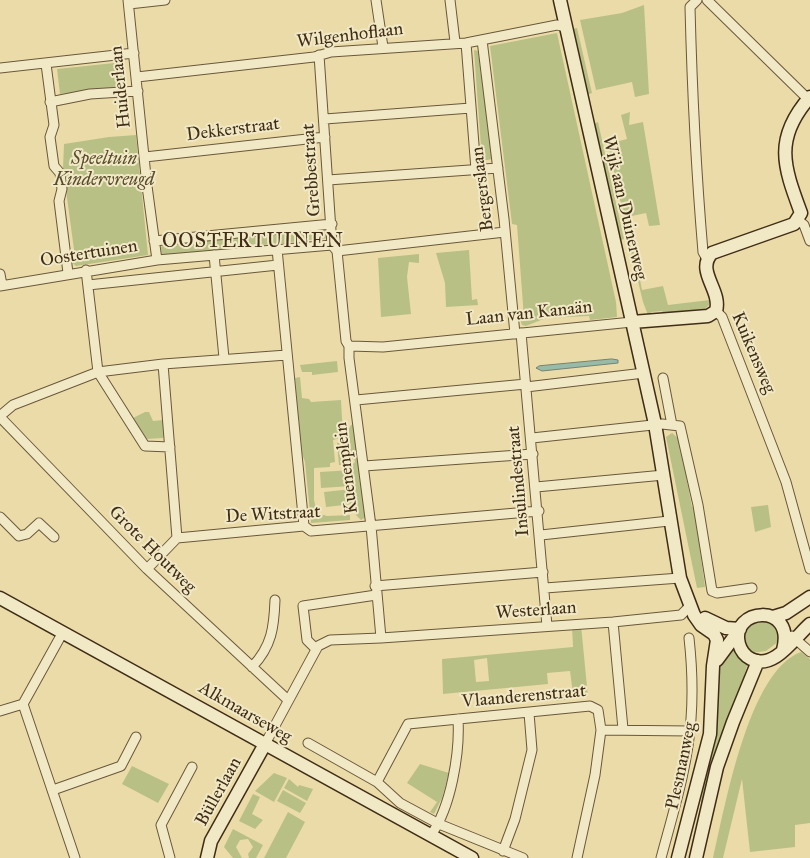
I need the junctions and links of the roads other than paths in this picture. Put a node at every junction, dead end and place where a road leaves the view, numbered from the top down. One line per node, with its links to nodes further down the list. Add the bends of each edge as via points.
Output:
1 (165, 0): 7 (street)
2 (376, 0): 12 (street)
3 (450, 0): 10 (street)
4 (560, 0): 8 (main road, Wijk aan Duinerweg)
5 (697, 0): 36 (street, Kuikensweg, via 690,6 692,101 702,233)
6 (707, 0): 19 (street)
7 (129, 2): 13 (street, Huiderlaan)
8 (566, 28): 9 (street, Wilgenhoflaan, via 557,25); 46 (main road, Wijk aan Duinerweg)
9 (482, 40): 11 (street, Wilgenhoflaan); 25 (street, Bergerslaan)
10 (455, 42): 11 (street, Wilgenhoflaan); 12 (street, Wilgenhoflaan)
11 (466, 43): 21 (street, Bergerslaan)
12 (383, 47): 14 (street, Wilgenhoflaan)
13 (134, 53): 15 (street); 17 (street, Huiderlaan)
14 (319, 55): 17 (street, Wilgenhoflaan); 22 (street, Grebbestraat)
15 (46, 64): 16 (street); 20 (street)
16 (0, 68)
17 (137, 77): 18 (street, Huiderlaan)
18 (138, 91): 20 (street, via 90,94); 24 (street, Huiderlaan)
19 (809, 99): 28 (main road, via 792,125 785,145 785,171 801,214)
20 (50, 102): 41 (street, via 54,125 50,137 54,166 60,173)
21 (471, 108): 22 (street); 26 (street, Bergerslaan)
22 (325, 119): 23 (street, Grebbestraat)
23 (325, 137): 24 (street, Dekkerstraat); 27 (street, Grebbestraat)
24 (145, 157): 31 (street, Huiderlaan)
25 (498, 168): 26 (street); 30 (street, Bergerslaan)
26 (476, 170): 27 (street)
27 (328, 180): 29 (street, Grebbestraat)
28 (798, 220): 32 (street, via 804,225); 36 (main road, via 712,253)
29 (332, 224): 31 (street, Oostertuinen); 33 (street, Grebbestraat)
30 (505, 232): 33 (street, Oostertuinen); 47 (street, Bergerslaan)
31 (154, 240): 37 (street, Huiderlaan)
32 (810, 241)
33 (335, 248): 34 (street, Oostertuinen); 48 (street, Grebbestraat)
34 (277, 249): 35 (street, Oostertuinen); 38 (street)
35 (214, 255): 37 (street, Oostertuinen); 40 (street)
36 (707, 259): 45 (main road, Kuikensweg, via 705,266 718,303)
37 (157, 260): 39 (street, Oostertuinen)
38 (278, 265): 40 (street, Oostertuinen); 49 (street)
39 (86, 270): 41 (street, Oostertuinen); 43 (street)
40 (216, 272): 43 (street, Oostertuinen); 50 (street)
41 (68, 273): 44 (street, Oostertuinen)
42 (0, 274): 44 (street)
43 (88, 285): 52 (street)
44 (1, 286)
45 (716, 311): 46 (main road, Laan van Kanaän, via 708,316); 75 (street, Kuikensweg, via 722,316 786,482)
46 (632, 322): 47 (street, Laan van Kanaän); 53 (main road, Wijk aan Duinerweg)
47 (518, 334): 48 (street, Laan van Kanaän, via 382,347); 55 (street, Insulindestraat)
48 (348, 343): 56 (street, Kuenenplein)
49 (287, 355): 50 (street); 69 (street)
50 (224, 358): 51 (street)
51 (163, 364): 52 (street); 61 (street)
52 (98, 372): 57 (street, via 13,405); 61 (street, via 144,446)
53 (644, 373): 55 (street); 58 (main road, Wijk aan Duinerweg)
54 (663, 378): 59 (street)
55 (526, 385): 56 (street); 60 (street, Insulindestraat)
56 (356, 400): 63 (street, Kuenenplein)
57 (1, 421): 74 (street, Grote Houtweg)
58 (655, 424): 59 (street); 60 (street); 64 (main road, Wijk aan Duinerweg)
59 (672, 425): 79 (street, via 680,426 698,505 712,591)
60 (532, 438): 62 (street, Insulindestraat)
61 (170, 446): 73 (street)
62 (533, 454): 63 (street); 65 (street, Insulindestraat)
63 (364, 466): 70 (street, Kuenenplein)
64 (664, 475): 65 (street); 68 (main road, Wijk aan Duinerweg)
65 (536, 487): 66 (street, Insulindestraat)
66 (539, 511): 70 (street, De Witstraat); 71 (street, Insulindestraat)
67 (0, 517): 72 (street, via 19,536 39,524)
68 (669, 521): 71 (street); 77 (main road, Wijk aan Duinerweg)
69 (304, 526): 70 (street, De Witstraat, via 311,531); 73 (street, De Witstraat)
70 (371, 526): 80 (street, Kuenenplein)
71 (541, 535): 76 (street, Insulindestraat)
72 (54, 537)
73 (177, 538): 74 (street)
74 (147, 569): 101 (street, Grote Houtweg)
75 (810, 569)
76 (543, 572): 78 (street, Insulindestraat); 80 (street)
77 (680, 578): 78 (street); 84 (main road, Wijk aan Duinerweg)
78 (544, 588): 88 (street, Insulindestraat)
79 (752, 588)
80 (376, 591): 93 (street, Kuenenplein); 97 (street, via 303,606 307,640)
81 (810, 597): 85 (main road, via 786,613)
82 (0, 598): 90 (main road, Alkmaarseweg)
83 (275, 600): 101 (street, via 274,630)
84 (691, 607): 86 (street, Westerlaan, via 681,615); 89 (main road, via 715,625); 91 (main road, Wijk aan Duinerweg, via 701,624)
85 (773, 617): 89 (main road, via 764,614 754,616); 92 (main road)
86 (614, 622): 88 (street, Westerlaan); 107 (street)
87 (810, 624): 92 (main road)
88 (547, 626): 93 (street, Westerlaan)
89 (740, 629): 95 (main road); 96 (main road)
90 (63, 632): 103 (street); 112 (main road, Alkmaarseweg)
91 (714, 634): 95 (main road, Wijk aan Duinerweg); 100 (main road, via 717,646)
92 (789, 634): 98 (street); 99 (main road, via 783,650 776,657)
93 (381, 638): 97 (street, Westerlaan, via 330,640)
94 (689, 638): 109 (street)
95 (728, 643): 96 (main road, Wijk aan Duinerweg); 100 (main road)
96 (740, 648): 99 (main road)
97 (316, 650): 102 (street)
98 (810, 652)
99 (758, 662): 127 (main road, Plesmanweg, via 717,767)
100 (713, 666): 126 (main road, Plesmanweg, via 710,734)
101 (252, 667): 102 (street, Grote Houtweg)
102 (288, 700): 112 (street)
103 (23, 704): 104 (street); 115 (street)
104 (0, 711)
105 (529, 713): 106 (street, Vlaanderenstraat); 108 (street, Vlaanderenstraat, via 590,706 598,710); 118 (street, via 532,750 515,819)
106 (458, 719): 114 (street, Vlaanderenstraat, via 408,724); 116 (street, via 459,742)
107 (623, 729): 108 (street); 109 (street)
108 (601, 730): 124 (street)
109 (690, 731): 125 (street)
110 (136, 736): 115 (street, via 121,766)
111 (308, 743): 114 (street, Alkmaarseweg)
112 (264, 744): 117 (main road, Alkmaarseweg); 119 (main road, Büllerlaan)
113 (192, 768): 121 (street, via 161,825)
114 (377, 782): 116 (street, Alkmaarseweg, via 400,803)
115 (53, 790): 120 (street)
116 (439, 824): 117 (street); 118 (street, Alkmaarseweg)
117 (431, 836): 122 (main road, Alkmaarseweg)
118 (503, 851): 123 (street, Alkmaarseweg)
119 (203, 857)
120 (75, 858)
121 (170, 858)
122 (472, 858)
123 (523, 858)
124 (577, 858)
125 (661, 858)
126 (678, 858)
127 (696, 858)

